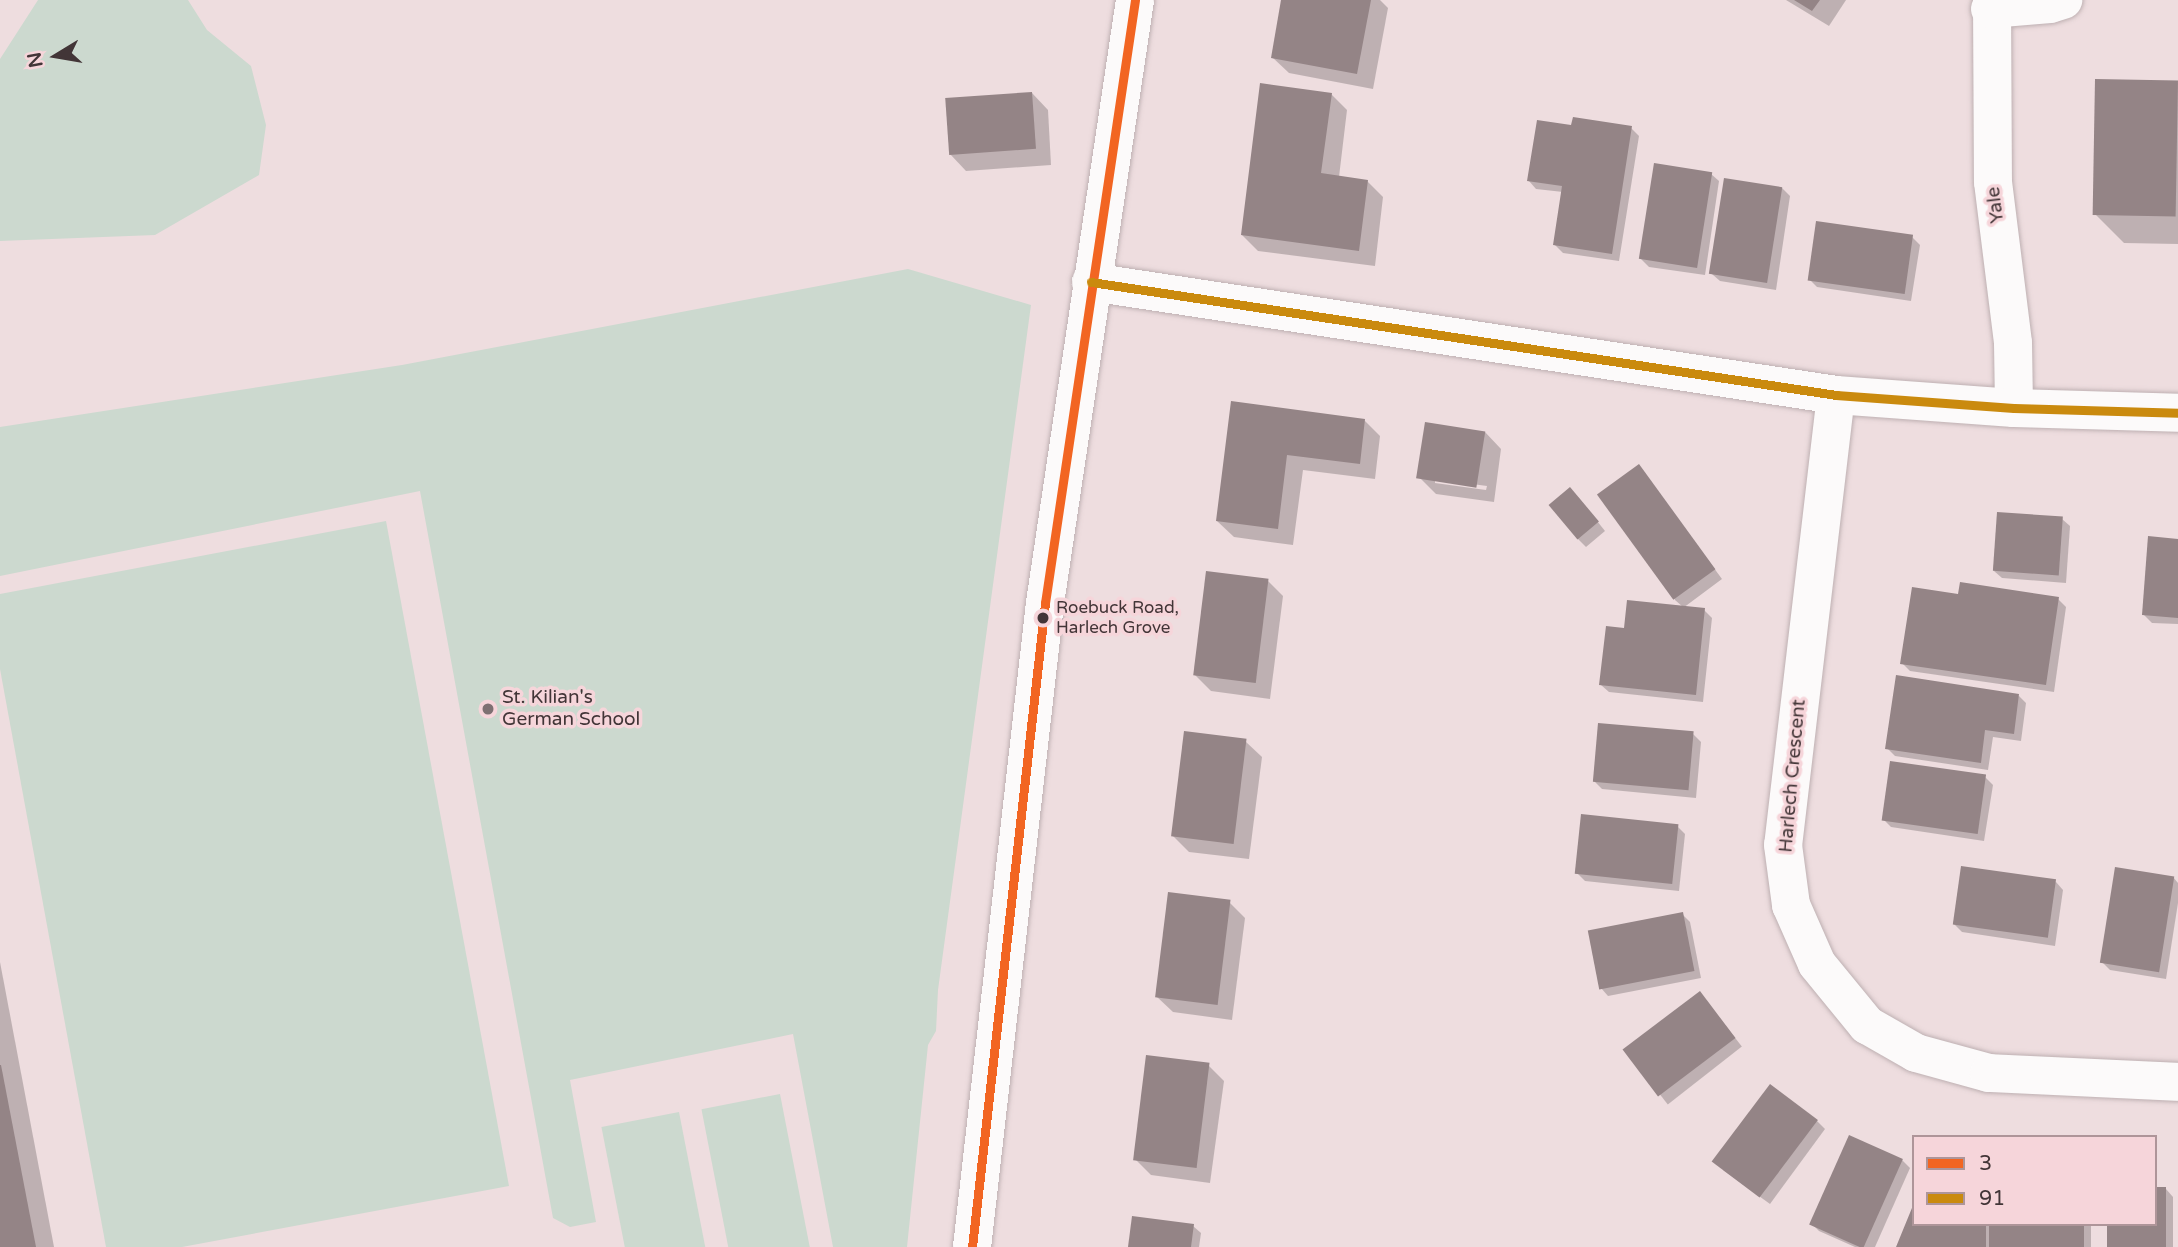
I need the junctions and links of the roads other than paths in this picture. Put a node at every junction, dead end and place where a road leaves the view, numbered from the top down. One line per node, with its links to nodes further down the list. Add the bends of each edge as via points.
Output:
1 (1135, 0): 4 (street)
2 (2063, 0): 3 (street)
3 (1991, 4): 6 (street, Yale, via 1993,182 2013,343)
4 (1091, 282): 5 (street); 9 (street, via 1045,603)
5 (1836, 395): 6 (street); 8 (street, Harlech Crescent, via 1783,845 1791,905 1817,964 1867,1025 1916,1053 1989,1073)
6 (2014, 408): 7 (street)
7 (2178, 413)
8 (2178, 1082)
9 (972, 1247)

